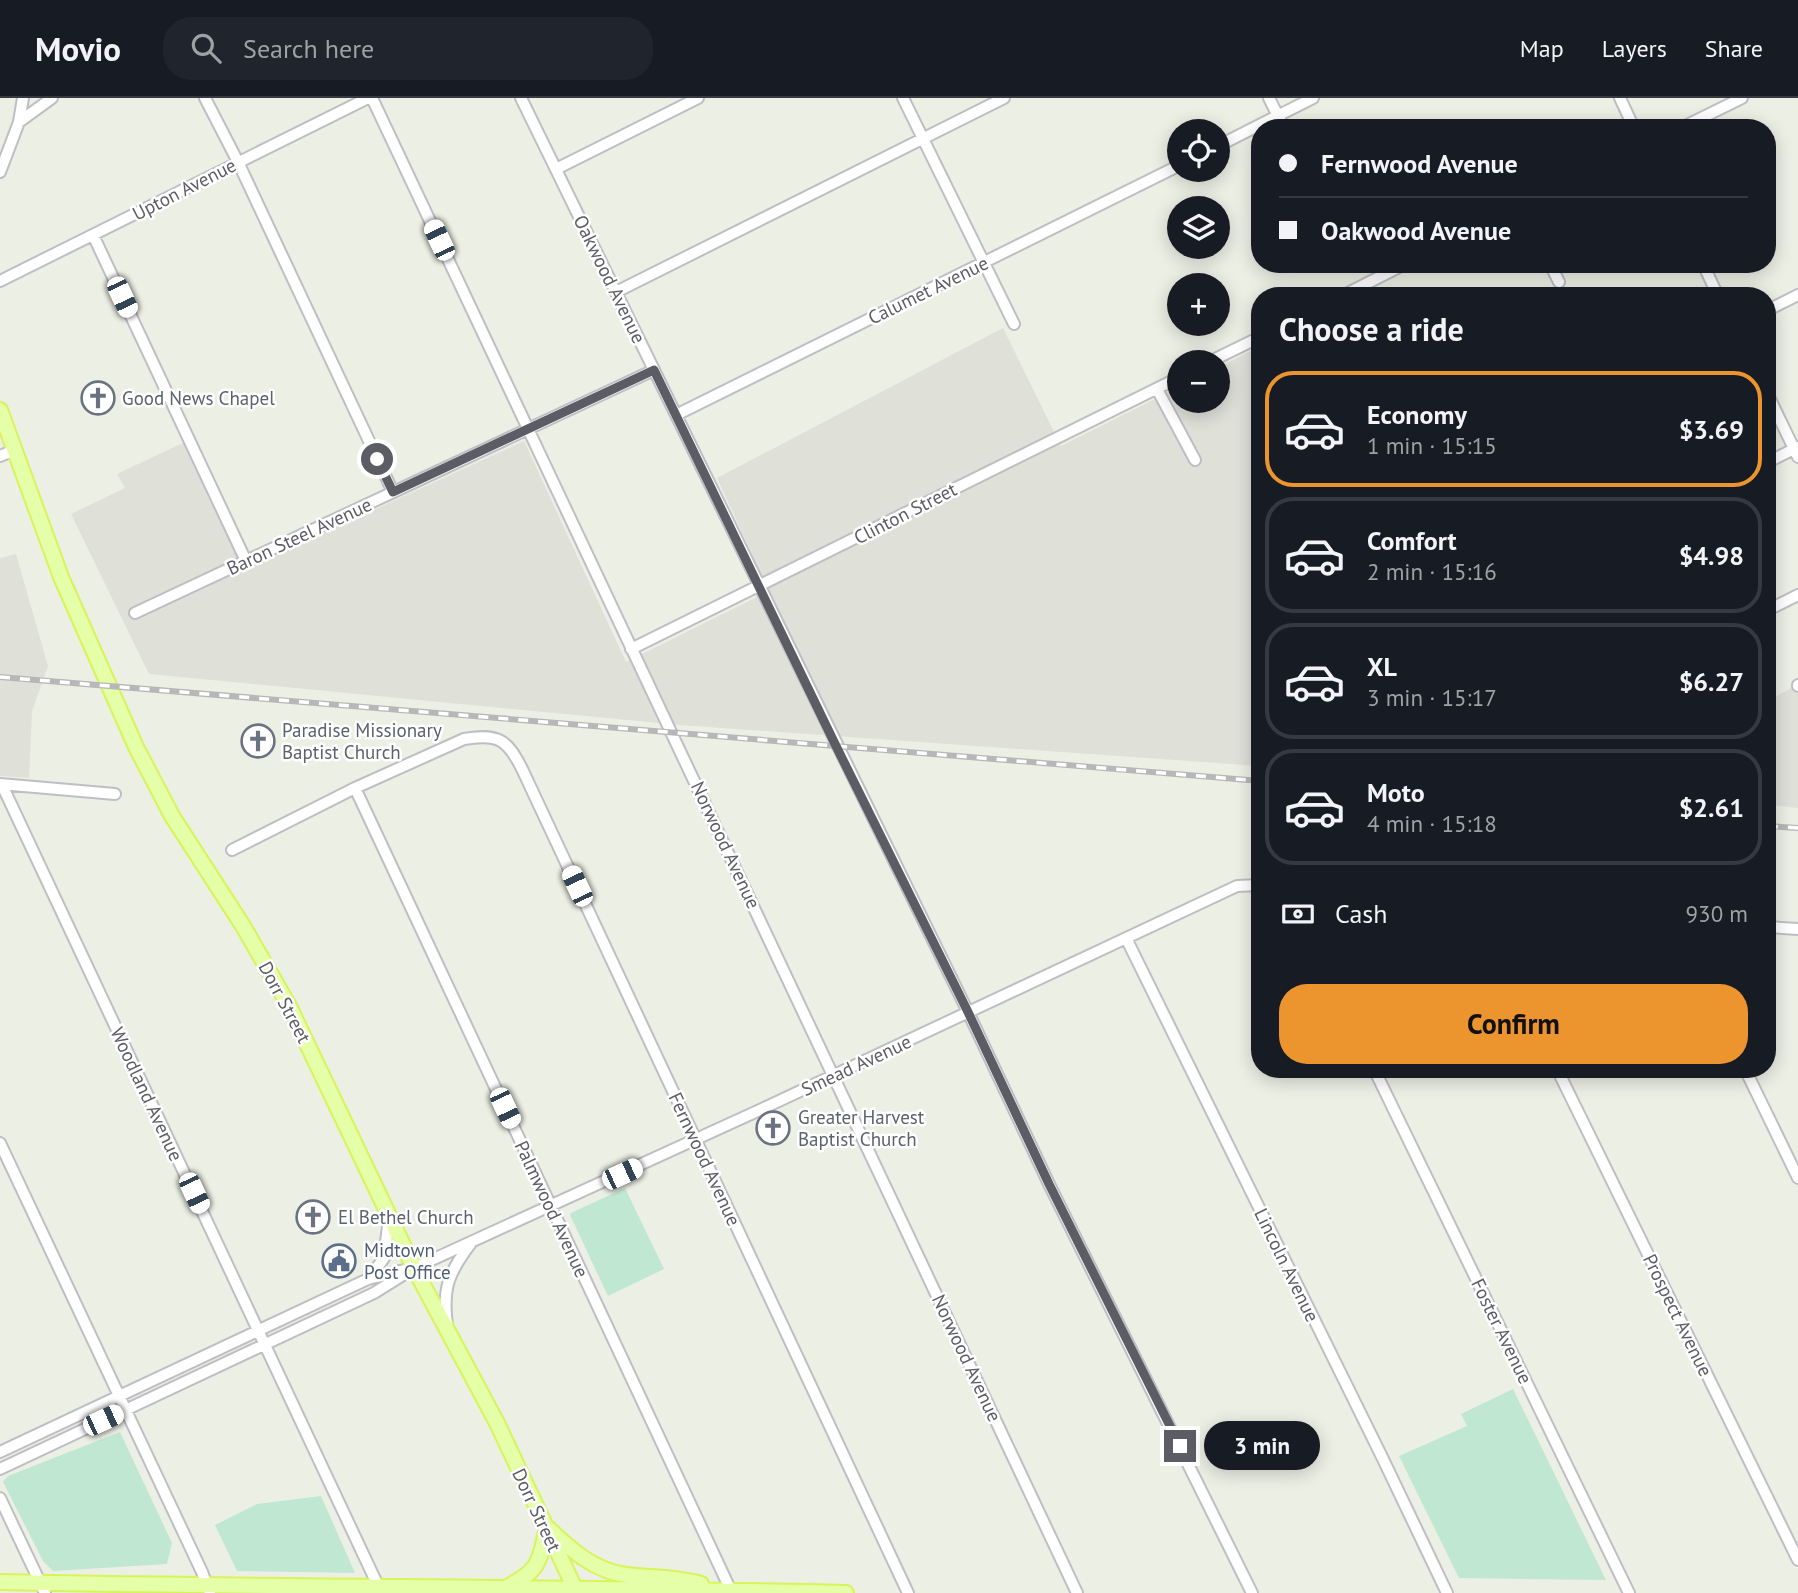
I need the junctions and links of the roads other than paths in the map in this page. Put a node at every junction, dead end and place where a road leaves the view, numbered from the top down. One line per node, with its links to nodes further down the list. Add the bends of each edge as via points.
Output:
1 (23, 98): 18 (street)
2 (52, 98): 18 (street)
3 (205, 98): 22 (street)
4 (370, 98): 22 (street, Upton Avenue); 47 (street, Norwood Avenue)
5 (521, 98): 23 (street, Oakwood Avenue)
6 (698, 98): 23 (street)
7 (903, 98): 20 (street)
8 (1004, 98): 20 (street)
9 (1269, 98): 13 (street)
10 (1314, 98): 13 (street)
11 (1620, 98): 16 (street)
12 (1739, 99): 17 (street)
13 (1278, 116): 14 (street); 15 (street)
14 (1272, 119)
15 (1280, 119)
16 (1630, 119)
17 (1699, 119)
18 (19, 122): 25 (street)
19 (1251, 130): 21 (street)
20 (923, 138): 27 (street); 35 (street)
21 (1230, 140)
22 (237, 162): 26 (street, Upton Avenue); 53 (street)
23 (556, 169): 35 (street, Oakwood Avenue)
24 (1167, 171): 27 (street, Calumet Avenue)
25 (0, 172)
26 (93, 235): 30 (street, Upton Avenue); 54 (street)
27 (984, 262): 38 (street); 46 (street, Calumet Avenue)
28 (1387, 273): 32 (street)
29 (1554, 273): 31 (street)
30 (0, 281)
31 (1559, 282)
32 (1367, 283): 33 (street); 34 (street)
33 (1359, 287)
34 (1369, 287)
35 (616, 292): 41 (street, Oakwood Avenue)
36 (1798, 295): 37 (street)
37 (1776, 306)
38 (1014, 324)
39 (1251, 341): 40 (street)
40 (1230, 352)
41 (654, 370): 46 (street, Oakwood Avenue); 47 (street, Baron Steel Avenue)
42 (1167, 384): 43 (street, Clinton Street)
43 (1157, 389): 52 (street); 55 (street, Clinton Street)
44 (0, 410): 48 (main road, Dorr Street)
45 (1776, 410): 49 (street)
46 (676, 415): 55 (street, Oakwood Avenue)
47 (528, 429): 53 (street, Baron Steel Avenue); 59 (street, Norwood Avenue)
48 (15, 450): 50 (street); 77 (main road, Dorr Street, via 61,577 136,747 172,816 289,1006)
49 (1797, 451): 51 (street)
50 (0, 456)
51 (1776, 459)
52 (1195, 460)
53 (393, 492): 54 (street, Baron Steel Avenue)
54 (246, 561): 58 (street, Baron Steel Avenue)
55 (759, 587): 59 (street, Clinton Street); 68 (street, Oakwood Avenue)
56 (1798, 595): 57 (street)
57 (1776, 606)
58 (135, 613)
59 (631, 649): 69 (street, Norwood Avenue)
60 (1, 784): 62 (street); 81 (street, Woodland Avenue)
61 (355, 788): 63 (street); 73 (street, Fernwood Avenue, via 464,738 504,742 514,752); 76 (street, Palmwood Avenue)
62 (115, 794)
63 (232, 850)
64 (1251, 885): 67 (street, Smead Avenue, via 1237,886)
65 (1776, 928): 66 (street)
66 (1798, 929)
67 (1126, 938): 68 (street, Smead Avenue); 103 (street, Lincoln Avenue)
68 (968, 1012): 69 (street, Smead Avenue); 102 (street, Oakwood Avenue)
69 (835, 1075): 73 (street, Smead Avenue); 101 (street, Norwood Avenue)
70 (1378, 1078): 104 (street, Foster Avenue)
71 (1561, 1078): 90 (street, Prospect Avenue)
72 (1749, 1078): 75 (street)
73 (696, 1140): 76 (street, Smead Avenue); 100 (street, Fernwood Avenue)
74 (0, 1143): 84 (street)
75 (1798, 1178)
76 (551, 1206): 78 (street, Smead Avenue); 98 (street, Palmwood Avenue)
77 (389, 1217): 79 (main road, Dorr Street); 80 (street, via 384,1258)
78 (471, 1242): 79 (street, Smead Avenue); 82 (street, via 447,1284)
79 (414, 1268): 80 (street, Smead Avenue); 82 (main road, Dorr Street); 83 (street, Smead Avenue, via 374,1293)
80 (368, 1279): 81 (street, Smead Avenue)
81 (258, 1331): 83 (street, Woodland Avenue); 84 (street, Smead Avenue)
82 (449, 1335): 89 (main road, Dorr Street, via 497,1423)
83 (265, 1345): 85 (street, Smead Avenue); 95 (street, Woodland Avenue)
84 (118, 1396): 85 (street); 86 (street, Smead Avenue)
85 (125, 1410): 87 (street, Smead Avenue); 93 (street)
86 (0, 1452)
87 (0, 1469)
88 (0, 1498): 92 (street)
89 (544, 1526): 94 (main road, via 536,1566); 96 (main road, Dorr Street); 98 (main road, via 576,1553 607,1570 678,1578)
90 (1798, 1560)
91 (0, 1582): 92 (main road)
92 (42, 1588): 93 (main road)
93 (208, 1589): 95 (main road)
94 (501, 1589): 95 (main road); 96 (main road)
95 (379, 1590)
96 (576, 1591): 97 (main road)
97 (643, 1591): 98 (main road)
98 (728, 1591): 99 (main road)
99 (846, 1593)
100 (908, 1593)
101 (1077, 1593)
102 (1252, 1593)
103 (1447, 1593)
104 (1629, 1593)

